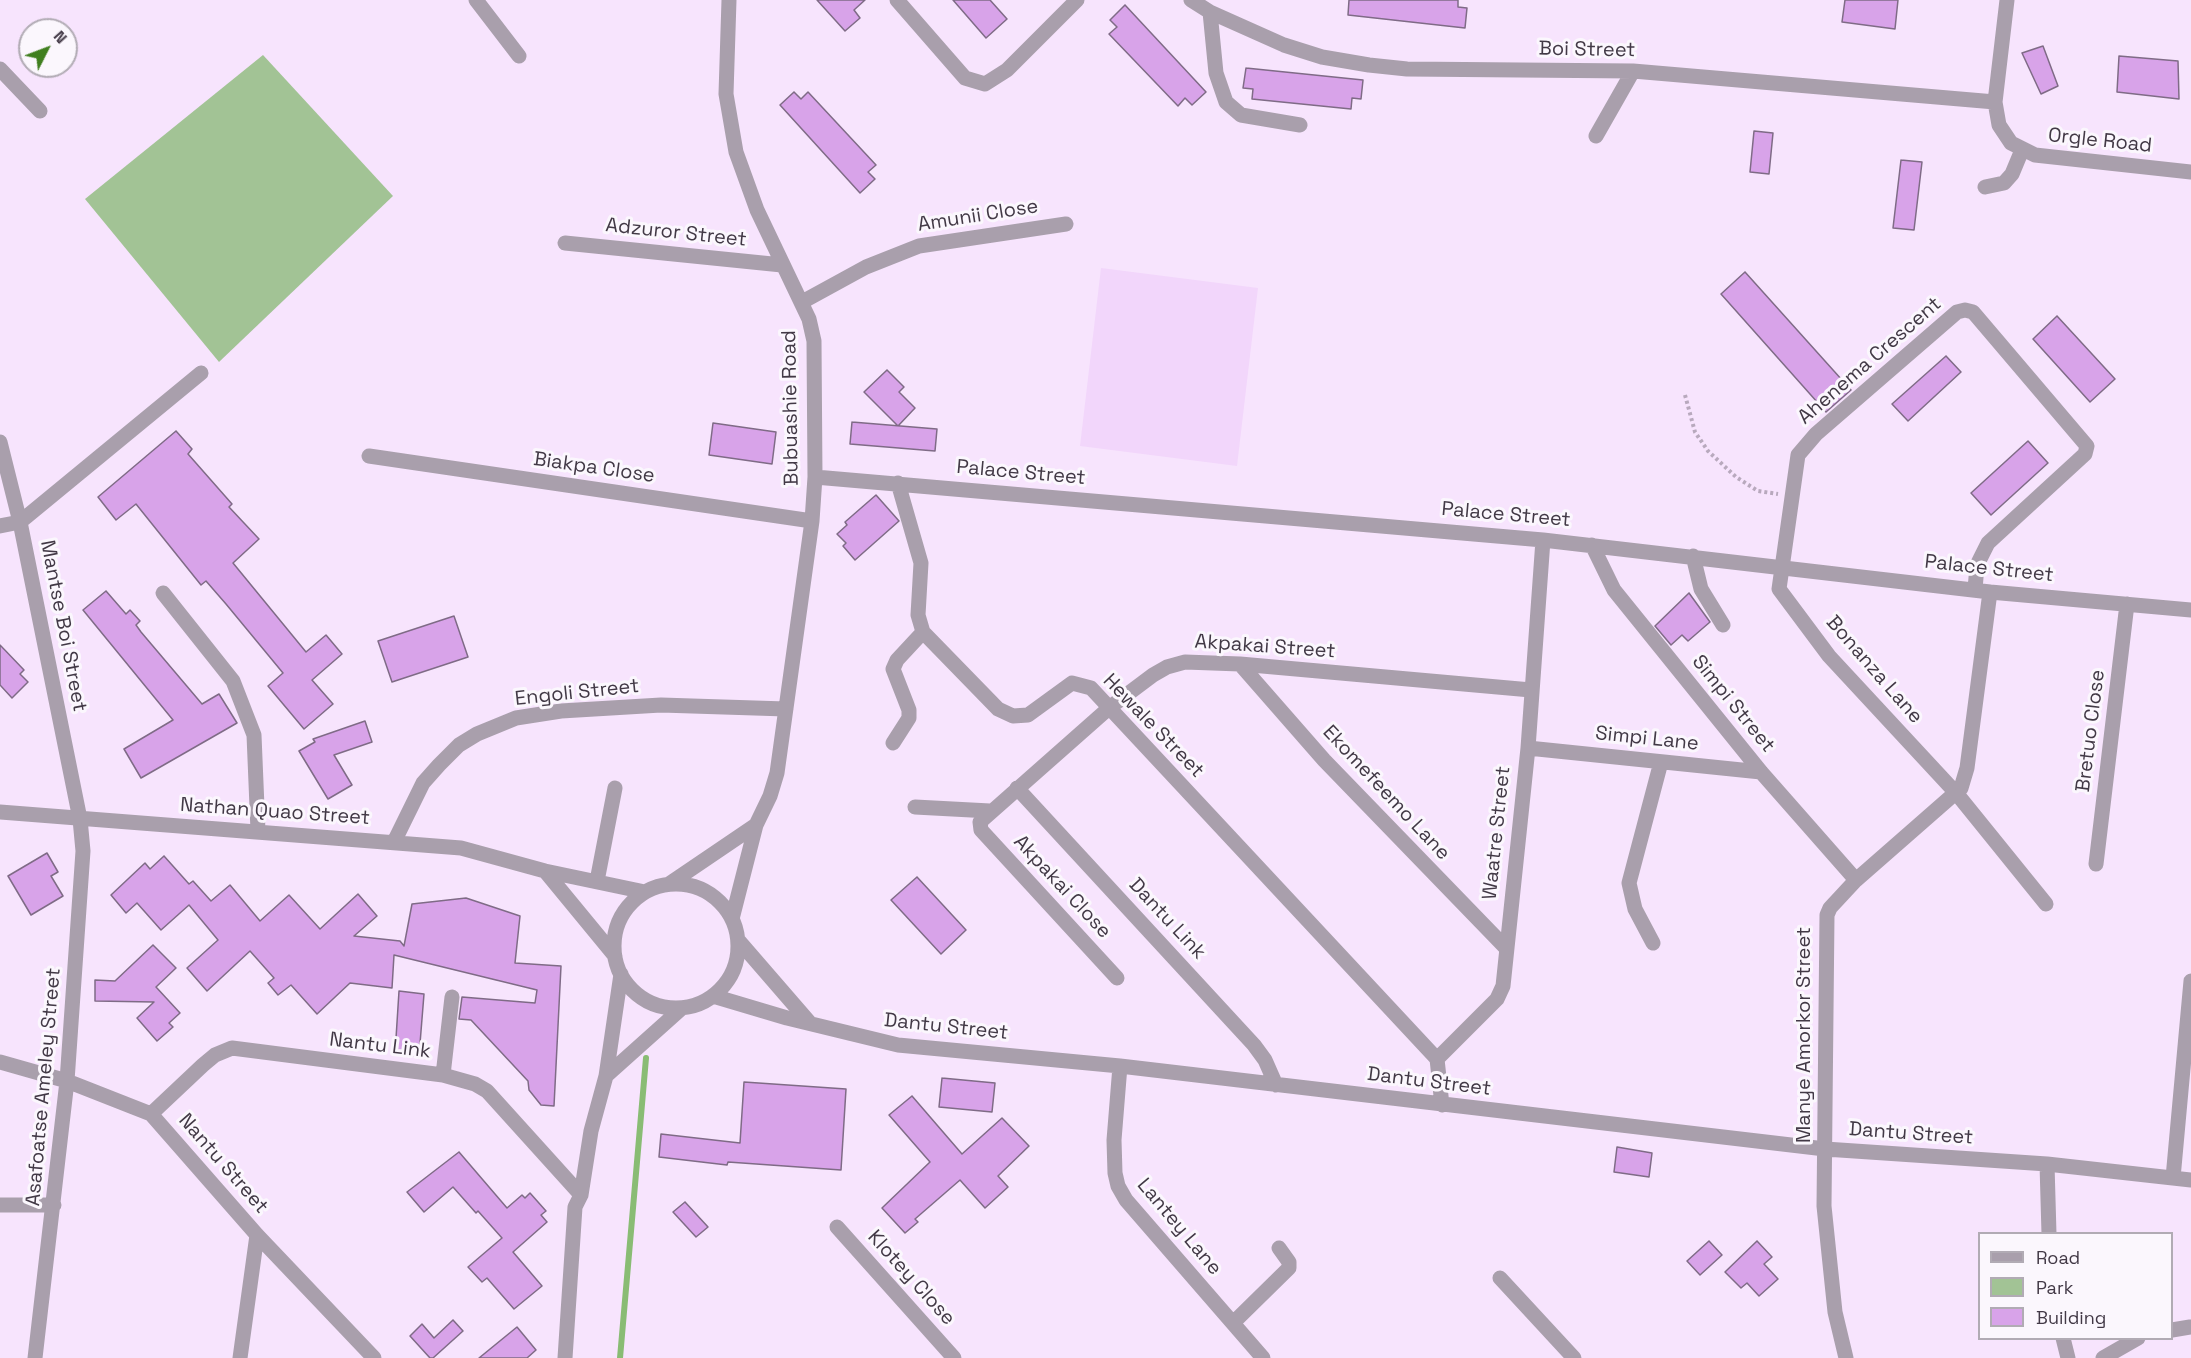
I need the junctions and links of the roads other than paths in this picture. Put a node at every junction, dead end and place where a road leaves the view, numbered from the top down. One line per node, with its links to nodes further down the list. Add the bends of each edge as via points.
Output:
1 (476, 0): 8 (street)
2 (729, 0): 20 (street, Bubuashie Road, via 726,94 736,152)
3 (897, 0): 4 (street, via 965,78 985,84 1007,70)
4 (1077, 0)
5 (1191, 0): 7 (street, Boi Street)
6 (2007, 0): 11 (street, Orgle Road)
7 (1210, 12): 10 (street, Boi Street, via 1284,45 1369,65 1407,69); 13 (street, via 1216,74 1226,102 1241,115)
8 (519, 56)
9 (0, 69): 12 (street)
10 (1633, 71): 11 (street, Boi Street); 14 (street)
11 (1995, 102): 15 (street, Orgle Road, via 2003,134)
12 (40, 111)
13 (1300, 125)
14 (1596, 136)
15 (2022, 150): 16 (street, Orgle Road, via 2036,155); 17 (street, via 2004,183)
16 (2191, 172)
17 (1985, 187)
18 (1066, 224): 21 (street, Amunii Close, via 919,246 866,267)
19 (565, 243): 20 (street, Adzuror Street)
20 (782, 265): 21 (street, Bubuashie Road)
21 (802, 302): 25 (street, Bubuashie Road, via 814,341)
22 (201, 373): 28 (street)
23 (0, 442): 28 (street, Mantse Boi Street)
24 (369, 456): 27 (street, Biakpa Close)
25 (815, 477): 26 (street, Palace Street); 27 (street, Bubuashie Road)
26 (898, 483): 30 (street, Palace Street); 40 (street, via 921,563 918,615)
27 (812, 521): 44 (street, Bubuashie Road)
28 (20, 522): 29 (street); 55 (street, Mantse Boi Street)
29 (0, 526)
30 (1543, 540): 31 (street, Palace Street); 42 (street, Waatre Street)
31 (1592, 545): 32 (street, Palace Street); 48 (street, Simpi Street, via 1614,590)
32 (1693, 556): 33 (street, Palace Street); 39 (street, via 1701,589)
33 (1783, 566): 34 (street, Palace Street); 34 (street, Ahenema Crescent, via 1798,455 1958,312 1969,310 2087,446 2085,453 1988,543 1977,566); 51 (street, Bonanza Lane, via 1779,589 1823,648)
34 (1975, 590): 35 (street, Palace Street)
35 (1990, 592): 37 (street, Palace Street); 51 (street, Manye Amorkor Street, via 1967,768)
36 (163, 593): 57 (street, via 233,681 254,735)
37 (2127, 604): 38 (street, Palace Street); 59 (street, Bretuo Close)
38 (2191, 610)
39 (1724, 626)
40 (923, 632): 43 (street, Hewale Street, via 998,709 1013,716 1028,715 1072,683 1091,688); 45 (street, via 892,669 909,710 909,718)
41 (1240, 664): 42 (street, Akpakai Street); 43 (street, Akpakai Street, via 1174,664); 69 (street, Ekomefeemo Lane, via 1324,760)
42 (1531, 690): 46 (street, Waatre Street)
43 (1109, 708): 50 (street, Akpakai Street); 78 (street, Hewale Street)
44 (786, 709): 56 (street, Bubuashie Road, via 777,772); 58 (street, Engoli Street, via 661,705 516,718 477,734 439,765 423,783)
45 (893, 743)
46 (1528, 748): 47 (street, Simpi Lane); 69 (street, Waatre Street)
47 (1661, 762): 48 (street, Simpi Lane); 68 (street, via 1629,883 1635,909)
48 (1761, 772): 61 (street, Simpi Street)
49 (615, 788): 62 (street)
50 (1017, 788): 54 (street, Akpakai Street); 84 (street, Dantu Link, via 1254,1045)
51 (1957, 794): 61 (street, Manye Amorkor Street); 65 (street, Bonanza Lane)
52 (915, 807): 54 (street)
53 (0, 812): 55 (street, Nathan Quao Street)
54 (985, 816): 72 (street, Akpakai Close, via 981,830)
55 (80, 819): 57 (street, Nathan Quao Street); 83 (street, Asafoatse Ameley Street, via 82,888)
56 (756, 825): 63 (street); 66 (street, Bubuashie Road)
57 (258, 831): 58 (street, Nathan Quao Street)
58 (394, 842): 60 (street, Nathan Quao Street, via 461,848)
59 (2096, 864)
60 (545, 870): 62 (street, Nathan Quao Street); 70 (street)
61 (1856, 880): 88 (street, Manye Amorkor Street, via 1830,908 1826,925)
62 (597, 881): 64 (street, Nathan Quao Street)
63 (669, 884): 64 (street); 66 (street, via 706,891)
64 (645, 892): 70 (street, via 630,903 620,919)
65 (2046, 904)
66 (732, 919): 67 (street)
67 (738, 940): 74 (street, via 736,961 728,980); 77 (street)
68 (1653, 943)
69 (1506, 948): 78 (street, Waatre Street, via 1503,986 1497,999)
70 (615, 956): 71 (street)
71 (621, 974): 76 (street, via 647,1000 664,1007); 82 (street)
72 (1117, 978)
73 (2191, 981): 87 (street)
74 (713, 996): 76 (street); 77 (street, Dantu Street)
75 (452, 998): 81 (street)
76 (682, 1008): 82 (street)
77 (809, 1022): 80 (street, Dantu Street, via 898,1045)
78 (1437, 1059): 85 (street)
79 (0, 1062): 83 (street, Nantu Street)
80 (1120, 1066): 84 (street, Dantu Street); 100 (street, Lantey Lane, via 1114,1140 1118,1186)
81 (443, 1075): 86 (street, Nantu Link, via 232,1048 209,1060); 92 (street, Nantu Link, via 487,1091)
82 (606, 1076): 92 (street, via 591,1131)
83 (67, 1080): 86 (street, Nantu Street); 94 (street, Asafoatse Ameley Street)
84 (1276, 1085): 85 (street, Dantu Street)
85 (1442, 1105): 88 (street, Dantu Street)
86 (151, 1114): 97 (street, Nantu Street)
87 (2185, 1130): 90 (street)
88 (1825, 1149): 89 (street, Dantu Street); 112 (street, Manye Amorkor Street, via 1827,1258)
89 (2047, 1164): 90 (street, Dantu Street); 96 (street)
90 (2174, 1179): 91 (street, Dantu Street)
91 (2191, 1180)
92 (581, 1195): 108 (street, via 574,1207)
93 (0, 1205): 94 (street)
94 (54, 1206): 105 (street, Asafoatse Ameley Street)
95 (837, 1227): 109 (street, Klotey Close)
96 (2049, 1232)
97 (257, 1235): 106 (street); 107 (street, Nantu Street)
98 (1279, 1248): 100 (street, via 1289,1268)
99 (1500, 1278): 111 (street)
100 (1233, 1323): 110 (street, Lantey Lane)
101 (2190, 1327): 102 (street)
102 (2173, 1330)
103 (2064, 1340): 113 (street)
104 (2134, 1340): 114 (street)
105 (35, 1358)
106 (240, 1358)
107 (374, 1358)
108 (565, 1358)
109 (954, 1358)
110 (1263, 1358)
111 (1574, 1358)
112 (1846, 1358)
113 (2068, 1358)
114 (2103, 1358)

